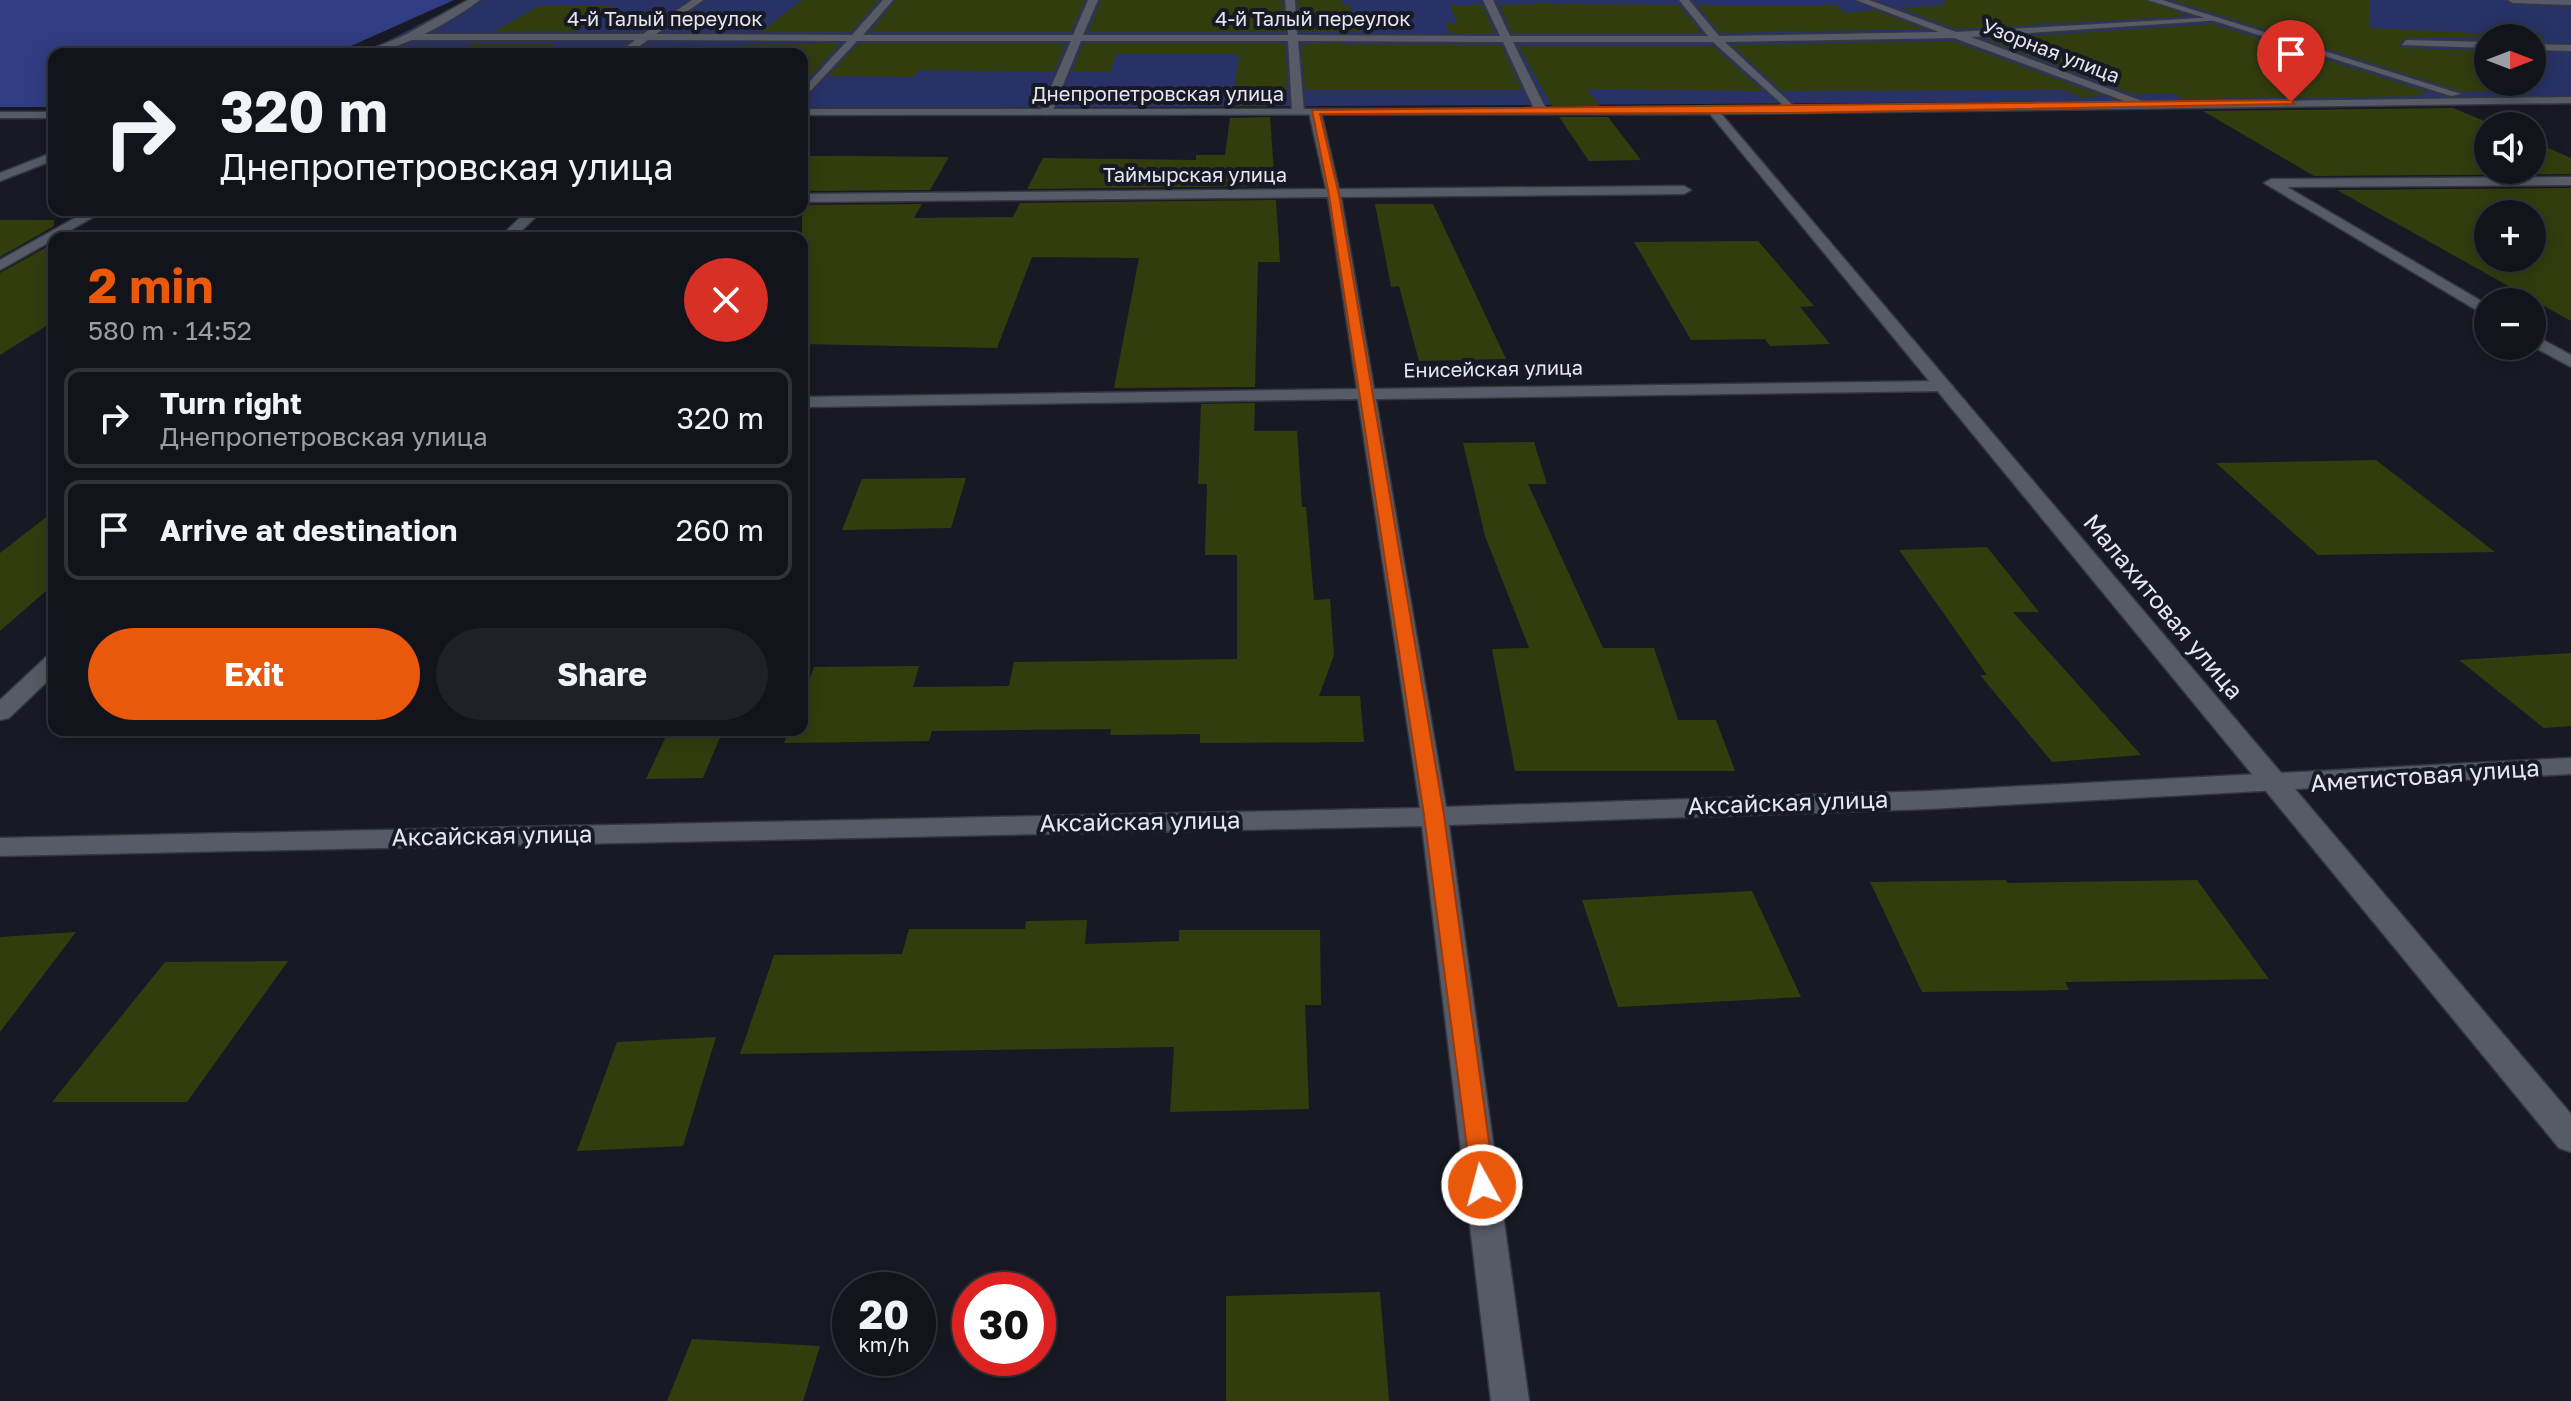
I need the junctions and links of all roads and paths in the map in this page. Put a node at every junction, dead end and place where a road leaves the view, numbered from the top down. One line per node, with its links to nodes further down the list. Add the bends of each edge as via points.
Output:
1 (475, 0): 14 (street)
2 (698, 0): 15 (street)
3 (888, 0): 19 (street)
4 (1093, 0): 16 (street)
5 (1290, 0): 17 (street)
6 (1488, 0): 18 (street)
7 (1684, 0): 20 (street)
8 (1861, 0): 13 (street, Узорная улица)
9 (2153, 0): 12 (street)
10 (2513, 0): 11 (street)
11 (2571, 2)
12 (2217, 20): 13 (street, 4-й Талый переулок); 29 (street)
13 (1960, 35): 20 (street, 4-й Талый переулок); 30 (street, Узорная улица)
14 (409, 37): 15 (street, 4-й Талый переулок); 24 (street)
15 (647, 37): 19 (street, 4-й Талый переулок); 25 (street)
16 (1078, 37): 17 (street, 4-й Талый переулок); 19 (street, 4-й Талый переулок); 36 (street)
17 (1293, 37): 18 (street, 4-й Талый переулок); 32 (street)
18 (1506, 37): 20 (street, 4-й Талый переулок); 33 (street)
19 (855, 38): 27 (street)
20 (1716, 39): 31 (street)
21 (2406, 43): 22 (street)
22 (2474, 45)
23 (2546, 47): 26 (street)
24 (381, 48)
25 (631, 48)
26 (2571, 48)
27 (808, 90)
28 (2571, 100): 29 (street, Днепропетровская улица)
29 (2476, 101): 30 (street, Днепропетровская улица)
30 (2138, 103): 31 (street, Днепропетровская улица)
31 (1792, 110): 34 (street, Днепропетровская улица)
32 (1307, 111): 33 (street, Днепропетровская улица); 36 (street, Днепропетровская улица); 43 (street)
33 (1541, 111): 34 (street, Днепропетровская улица)
34 (1713, 111): 54 (street, Малахитовая улица)
35 (808, 112): 36 (street, Днепропетровская улица)
36 (1046, 112)
37 (0, 115): 38 (street)
38 (48, 115)
39 (48, 158): 40 (street)
40 (0, 177)
41 (2571, 181): 51 (street, via 2271,183)
42 (1684, 190): 43 (street, Таймырская улица)
43 (1334, 195): 44 (street, Таймырская улица); 55 (street)
44 (808, 198)
45 (88, 216): 47 (street)
46 (530, 216): 48 (street)
47 (60, 232)
48 (512, 232)
49 (48, 239): 50 (street)
50 (0, 266)
51 (2474, 304)
52 (2546, 347): 53 (street)
53 (2571, 362)
54 (1944, 386): 55 (street, Енисейская улица); 60 (street, Малахитовая улица)
55 (1365, 392): 56 (street, Енисейская улица); 61 (street)
56 (808, 402)
57 (48, 668): 58 (street)
58 (0, 713)
59 (2571, 766): 60 (street, Аметистовая улица)
60 (2280, 786): 61 (street, Аксайская улица); 63 (street, Малахитовая улица)
61 (1434, 815): 62 (street, Аксайская улица); 64 (street)
62 (0, 847)
63 (2571, 1138)
64 (1510, 1401)

